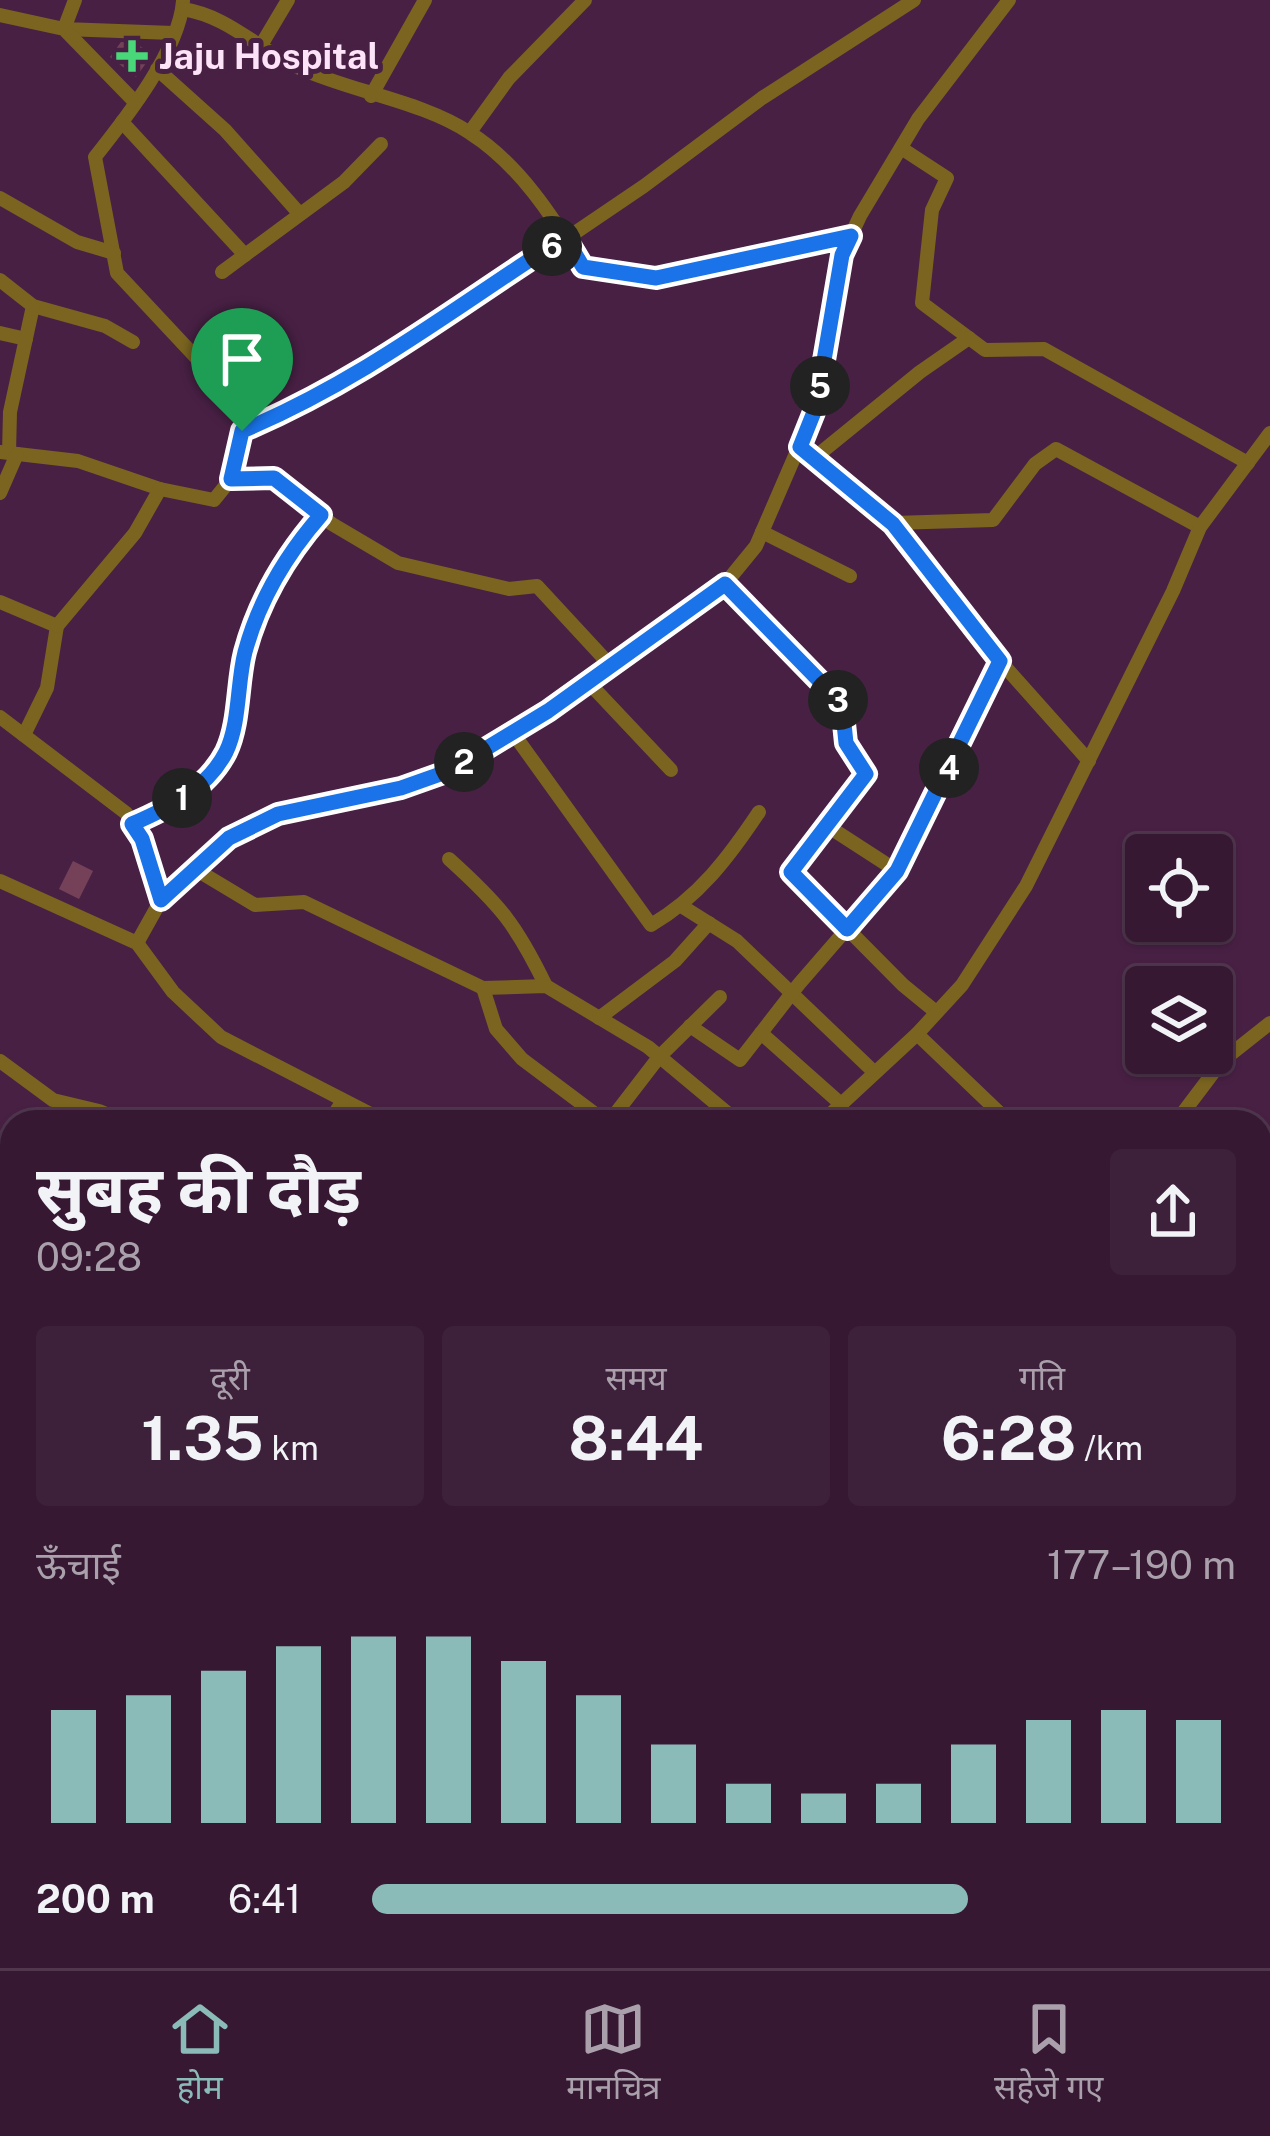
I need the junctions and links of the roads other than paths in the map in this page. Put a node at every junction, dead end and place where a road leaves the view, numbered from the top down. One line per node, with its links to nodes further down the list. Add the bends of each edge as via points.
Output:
1 (75, 0): 10 (street)
2 (288, 0): 12 (street)
3 (425, 0): 14 (street)
4 (585, 0): 17 (street, via 509,78)
5 (914, 0): 23 (street)
6 (1010, 0): 19 (street)
7 (183, 4): 8 (street); 11 (street)
8 (216, 7): 12 (street)
9 (0, 15): 10 (street)
10 (64, 29): 11 (street); 15 (street)
11 (173, 33): 13 (street)
12 (260, 46): 14 (street)
13 (157, 69): 15 (street); 21 (street)
14 (371, 96): 17 (street)
15 (135, 102): 16 (street)
16 (122, 122): 24 (street, via 95,157); 25 (street)
17 (470, 132): 23 (street, via 517,172)
18 (381, 144): 21 (street)
19 (901, 148): 22 (street); 30 (street, via 947,178 932,210 922,303)
20 (0, 197): 24 (street, via 77,242)
21 (298, 212): 25 (street)
22 (851, 236): 23 (street, via 656,278 583,267); 35 (street, via 816,407)
23 (565, 237): 33 (street, via 436,327 310,402)
24 (114, 253): 33 (street, via 116,273 247,412)
25 (245, 255): 26 (street)
26 (222, 272)
27 (0, 280): 28 (street)
28 (33, 306): 31 (street); 32 (street)
29 (0, 333): 31 (street)
30 (969, 338): 37 (street); 38 (street, via 985,350 1043,349)
31 (26, 339): 36 (street)
32 (133, 342)
33 (242, 431): 39 (street)
34 (1270, 433): 38 (street)
35 (800, 447): 37 (street); 45 (street)
36 (9, 453): 40 (street, via 78,461); 41 (street)
37 (813, 459): 43 (street)
38 (1247, 463): 44 (street)
39 (231, 479): 40 (street, via 214,500); 42 (street, via 274,478)
40 (160, 489): 49 (street, via 135,533)
41 (0, 493)
42 (321, 515): 51 (street, via 398,562 509,590 537,586); 59 (street, via 291,549 246,647 227,751 202,785)
43 (893, 524): 44 (street, via 993,520 1056,449); 50 (street)
44 (1200, 527): 56 (street)
45 (762, 532): 46 (street); 47 (street)
46 (850, 576)
47 (725, 584): 51 (street); 60 (street, via 842,704 846,743 866,774)
48 (0, 602): 49 (street)
49 (57, 626): 55 (street, via 47,688)
50 (1000, 661): 56 (street); 63 (street)
51 (611, 666): 52 (street)
52 (588, 682): 54 (street); 57 (street)
53 (0, 717): 55 (street)
54 (513, 733): 62 (street, via 401,788 278,814 229,838); 66 (street, via 651,925)
55 (24, 735): 59 (street)
56 (1089, 761): 74 (street, via 1026,886)
57 (671, 770)
58 (759, 812): 66 (street)
59 (132, 824): 65 (street)
60 (829, 826): 63 (street); 68 (street, via 791,872)
61 (449, 860): 70 (street, via 493,897)
62 (195, 869): 65 (street); 71 (street, via 255,905 304,902)
63 (897, 871): 68 (street)
64 (0, 881): 69 (street)
65 (161, 900): 69 (street)
66 (682, 907): 67 (street)
67 (709, 923): 72 (street); 75 (street, via 675,961)
68 (847, 929): 72 (street); 74 (street)
69 (137, 943): 83 (street, via 220,1037)
70 (546, 986): 71 (street); 75 (street)
71 (483, 988): 89 (street, via 496,1029 522,1059)
72 (791, 993): 78 (street); 82 (street)
73 (720, 997): 77 (street)
74 (936, 1012): 79 (street)
75 (599, 1018): 80 (street)
76 (1270, 1023): 95 (street, via 1222,1061)
77 (690, 1027): 78 (street, via 740,1060); 80 (street)
78 (761, 1033): 85 (street)
79 (916, 1034): 82 (street); 94 (street)
80 (659, 1057): 84 (street); 90 (street)
81 (0, 1061): 86 (street, via 53,1100)
82 (874, 1072): 85 (street)
83 (343, 1101): 87 (street); 88 (street)
84 (715, 1104): 91 (street); 92 (street)
85 (841, 1104): 93 (street)
86 (94, 1110)
87 (337, 1110)
88 (361, 1110)
89 (592, 1110)
90 (617, 1110)
91 (711, 1110)
92 (723, 1110)
93 (835, 1110)
94 (996, 1110)
95 (1185, 1110)

